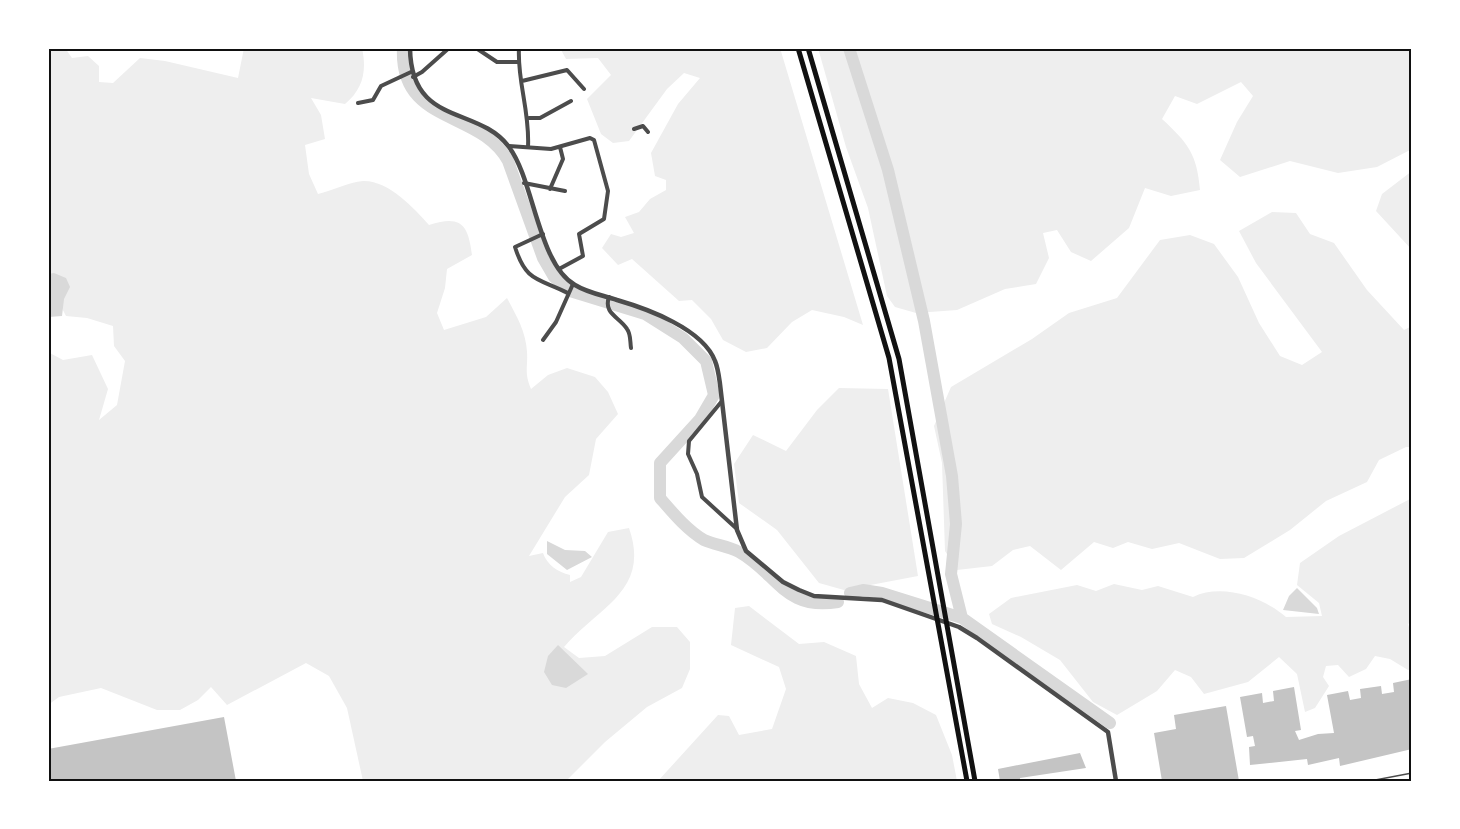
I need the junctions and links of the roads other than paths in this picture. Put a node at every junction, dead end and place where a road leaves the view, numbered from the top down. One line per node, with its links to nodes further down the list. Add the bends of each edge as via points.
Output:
1 (410, 48): 8 (street)
2 (449, 48): 8 (street, via 422,72)
3 (476, 48): 7 (street, via 497,62)
4 (519, 48): 7 (street)
5 (798, 48): 32 (main road, via 889,358)
6 (808, 48): 33 (main road, via 898,359)
7 (519, 62): 9 (street)
8 (411, 74): 12 (street, via 381,86 373,100); 16 (street, via 422,92 444,110 486,129)
9 (522, 81): 10 (street, via 567,70); 13 (street)
10 (585, 89)
11 (572, 101): 13 (street, via 540,118)
12 (358, 103)
13 (529, 118): 17 (street)
14 (634, 129): 15 (street, via 643,126)
15 (648, 132)
16 (509, 146): 17 (street); 19 (street)
17 (528, 147): 18 (street)
18 (560, 147): 20 (street, via 563,159); 23 (street, via 592,139 608,191 603,220 579,234 583,256)
19 (524, 183): 20 (street); 22 (street)
20 (550, 189): 21 (street)
21 (565, 191)
22 (539, 236): 23 (street); 25 (street, via 515,247 521,266 531,277)
23 (559, 269): 24 (street)
24 (572, 286): 25 (street); 26 (street)
25 (568, 293): 27 (street, via 556,322)
26 (608, 300): 28 (street, via 609,312 627,329); 29 (street, via 651,311 697,337 715,361)
27 (543, 340)
28 (631, 348)
29 (722, 401): 30 (street); 30 (street, via 689,441 688,454 702,497)
30 (737, 530): 34 (street, via 746,551 783,582 799,590 814,596 882,600 959,627 977,638 1108,732)
31 (1412, 773): 35 (lane)
32 (966, 781)
33 (975, 781)
34 (1116, 781)
35 (1370, 781)

